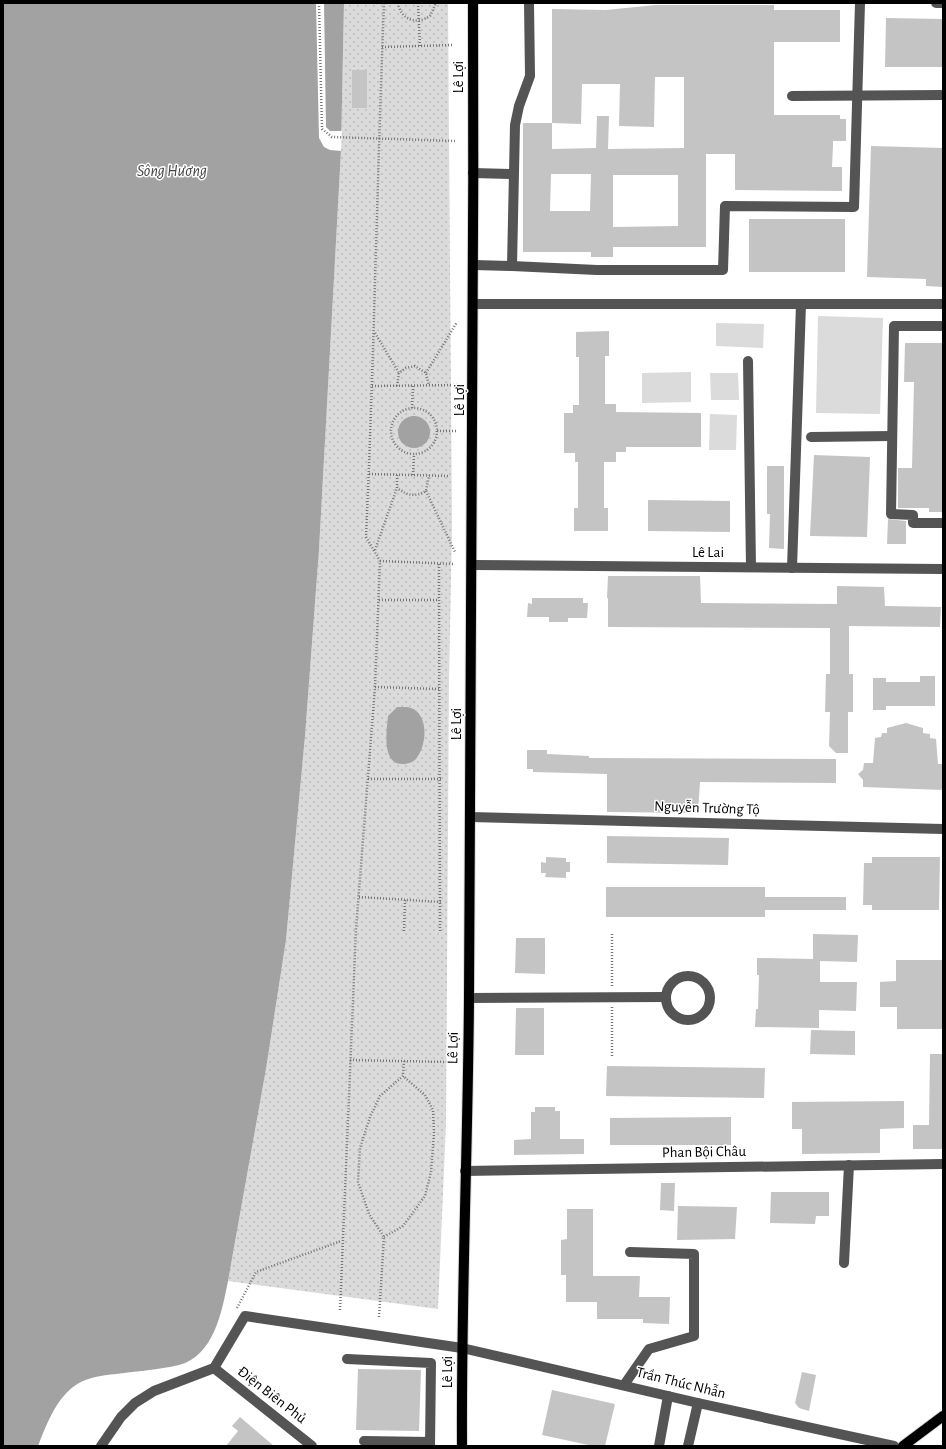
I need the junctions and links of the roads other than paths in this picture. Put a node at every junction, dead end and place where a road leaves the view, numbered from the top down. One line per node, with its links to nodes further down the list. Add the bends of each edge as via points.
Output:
1 (473, 3): 9 (main road, Lê Lợi)
2 (529, 3): 10 (street, via 530,76 515,125)
3 (860, 3): 6 (street)
4 (936, 3): 5 (street)
5 (943, 3)
6 (857, 94): 7 (street); 8 (street); 12 (street, via 854,207 724,206 724,270 597,270)
7 (943, 95)
8 (792, 96)
9 (473, 173): 10 (street); 11 (main road, Lê Lợi)
10 (513, 174): 12 (street)
11 (474, 265): 12 (street); 13 (main road, Lê Lợi)
12 (512, 266)
13 (474, 304): 14 (street); 21 (main road, Lê Lợi)
14 (802, 304): 15 (street); 23 (street)
15 (943, 304)
16 (943, 326): 18 (street, via 894,326)
17 (748, 361): 22 (street)
18 (892, 436): 19 (street); 20 (street, via 891,514 913,515 913,523)
19 (811, 437)
20 (943, 523)
21 (472, 565): 22 (street, Lê Lai); 25 (main road, Lê Lợi)
22 (751, 567): 23 (street, Lê Lai)
23 (792, 568): 24 (street, Lê Lai)
24 (943, 569)
25 (470, 816): 26 (street, Nguyễn Trường Tộ); 28 (main road, Lê Lợi)
26 (943, 829)
27 (666, 996): 27 (street, via 670,1011 688,1021 701,1017 707,1011 711,997 702,980 689,975 675,980 667,990); 28 (street)
28 (469, 998): 31 (main road, Lê Lợi)
29 (943, 1164): 30 (street, Phan Bội Châu)
30 (848, 1165): 31 (street, Phan Bội Châu); 33 (street)
31 (465, 1171): 34 (main road, Lê Lợi)
32 (630, 1252): 37 (street, via 694,1254 694,1336 649,1348)
33 (844, 1263)
34 (462, 1348): 36 (street, Trần Thúc Nhẫn, via 245,1316); 37 (street, Trần Thúc Nhẫn); 45 (main road, Lê Lợi)
35 (347, 1359): 42 (street, via 431,1363)
36 (214, 1368): 43 (street, via 154,1391 135,1403 121,1417); 44 (street, Điện Biên Phủ)
37 (624, 1385): 38 (street, Trần Thúc Nhẫn)
38 (668, 1396): 39 (street, Trần Thúc Nhẫn); 46 (street)
39 (698, 1404): 47 (street); 48 (street, Trần Thúc Nhẫn)
40 (943, 1416): 49 (main road)
41 (364, 1441): 42 (street)
42 (430, 1444)
43 (101, 1446)
44 (312, 1446)
45 (462, 1446)
46 (659, 1446)
47 (688, 1446)
48 (894, 1446)
49 (903, 1446)

